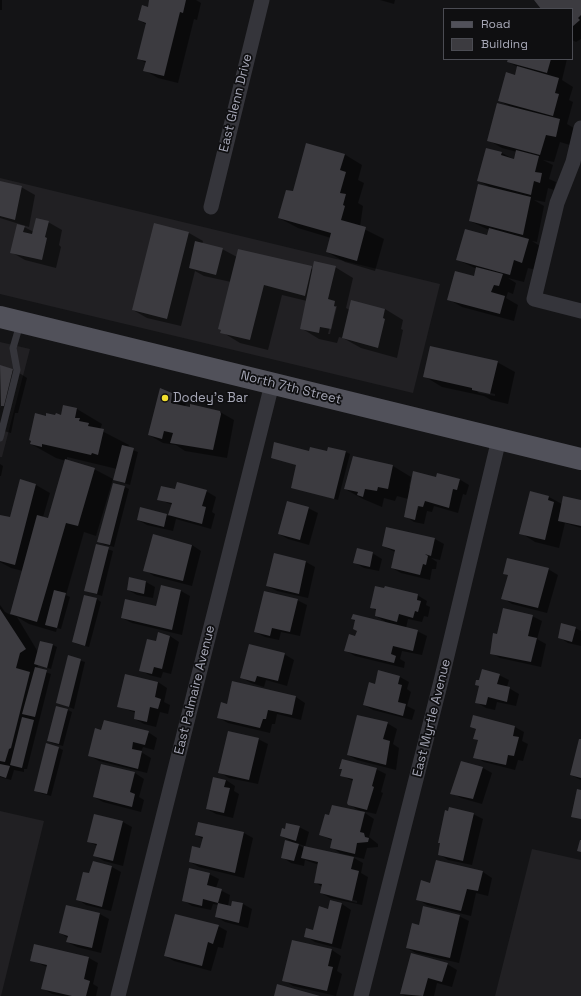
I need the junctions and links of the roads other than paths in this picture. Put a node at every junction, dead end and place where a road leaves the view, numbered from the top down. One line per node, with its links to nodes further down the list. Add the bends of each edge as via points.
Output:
1 (262, 0): 3 (street, East Glenn Drive)
2 (581, 128): 4 (street, via 573,162 557,203 534,299)
3 (211, 207)
4 (581, 311)
5 (10, 320): 6 (main road, North 7th Street); 7 (lane, via 17,370)
6 (272, 384): 8 (main road, North 7th Street); 10 (street, East Palmaire Avenue)
7 (0, 438)
8 (499, 438): 9 (main road, North 7th Street); 11 (street, East Myrtle Avenue, via 441,681)
9 (581, 459)
10 (118, 996)
11 (361, 996)

